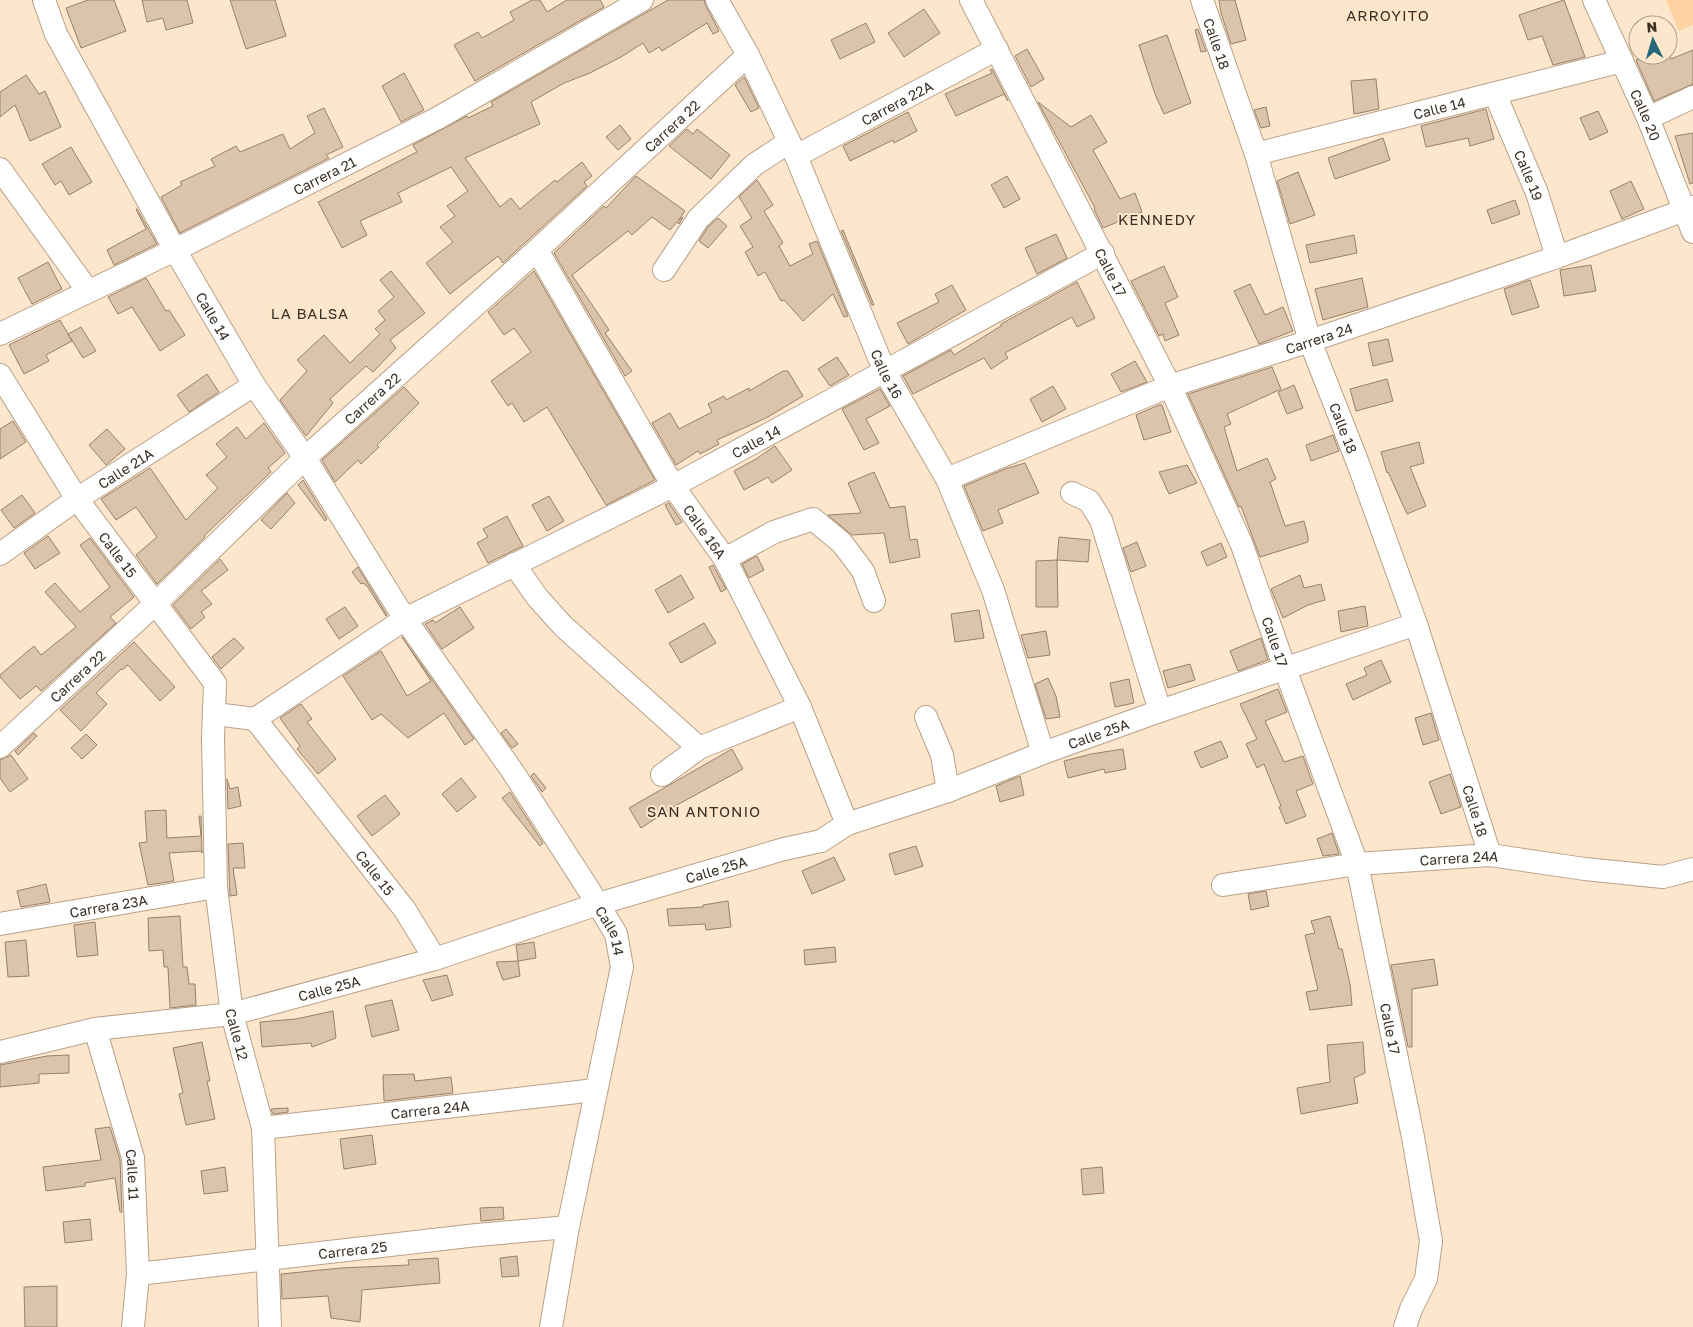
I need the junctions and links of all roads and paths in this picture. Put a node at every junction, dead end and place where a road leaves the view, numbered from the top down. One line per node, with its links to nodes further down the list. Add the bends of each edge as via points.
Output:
1 (44, 0): 18 (street, Calle 14, via 56,34)
2 (642, 0): 18 (street, Carrera 21, via 438,118)
3 (717, 0): 8 (street, Calle 16)
4 (972, 0): 7 (street, Calle 17)
5 (1202, 0): 14 (street, Calle 18)
6 (1594, 0): 9 (street, Calle 20)
7 (997, 48): 13 (street, Carrera 22A); 20 (street, Calle 17)
8 (748, 55): 13 (street, Calle 16); 19 (street, Carrera 22)
9 (1622, 61): 10 (street, Calle 14); 12 (street, Calle 20)
10 (1495, 94): 14 (street, Calle 14); 21 (street, Calle 19, via 1537,193)
11 (1693, 97): 12 (street)
12 (1648, 118): 16 (street, Calle 20)
13 (793, 149): 22 (street, Carrera 22A, via 754,165 698,219); 26 (street, Calle 16)
14 (1256, 154): 25 (street, Calle 18)
15 (0, 169): 23 (street)
16 (1688, 208): 17 (street, Calle 20); 21 (street, Carrera 24)
17 (1693, 232)
18 (175, 250): 23 (street, Carrera 21); 28 (street, Calle 14)
19 (537, 250): 30 (street, Carrera 22); 32 (street, Calle 16A)
20 (1103, 253): 26 (street, Calle 14); 29 (street, Calle 17)
21 (1557, 258): 25 (street, Carrera 24)
22 (664, 270)
23 (88, 292): 24 (street, Carrera 21)
24 (0, 334)
25 (1310, 341): 29 (street, Carrera 24); 41 (street, Calle 18)
26 (885, 372): 31 (street, Calle 16); 32 (street, Calle 14)
27 (0, 375): 34 (street, Calle 15)
28 (254, 385): 30 (street, Calle 14); 34 (street, Calle 21A)
29 (1170, 386): 31 (street, Carrera 24); 42 (street, Calle 17, via 1242,545)
30 (305, 458): 39 (street, Carrera 22); 40 (street, Calle 14)
31 (946, 479): 51 (street, Calle 16, via 992,590)
32 (674, 486): 36 (street, Calle 16A); 37 (street, Calle 14)
33 (1072, 493): 44 (street, via 1089,501 1101,520)
34 (77, 499): 35 (street, Calle 21A); 39 (street, Calle 15)
35 (0, 554)
36 (725, 559): 38 (street, via 774,532 814,519 853,557); 43 (street, Calle 16A)
37 (514, 564): 40 (street, Calle 14); 50 (street, via 563,626)
38 (874, 600)
39 (154, 604): 45 (street, Calle 15, via 215,683); 49 (street, Carrera 22)
40 (404, 618): 47 (street, Calle 14); 60 (street, Calle 14, via 513,772)
41 (1416, 624): 42 (street, Calle 25A); 55 (street, Calle 18)
42 (1285, 669): 44 (street, Calle 25A); 56 (street, Calle 17)
43 (800, 707): 50 (street); 54 (street, Calle 16A)
44 (1160, 711): 51 (street, Calle 25A)
45 (215, 714): 47 (street); 48 (street, Calle 15)
46 (926, 717): 53 (street, via 942,755)
47 (255, 719): 62 (street, Calle 15, via 405,910)
48 (213, 738): 59 (street, Calle 12)
49 (0, 747)
50 (699, 748): 52 (street)
51 (1043, 753): 53 (street, Calle 25A)
52 (662, 775)
53 (948, 790): 54 (street, Calle 25A)
54 (847, 824): 60 (street, Calle 25A, via 820,841)
55 (1490, 855): 56 (street, Carrera 24A); 57 (street, Carrera 24A, via 1662,877)
56 (1356, 864): 58 (street, Carrera 24A); 74 (street, Calle 17, via 1432,1242 1426,1280)
57 (1693, 870)
58 (1223, 884)
59 (216, 887): 61 (street, Carrera 23A); 63 (street, Calle 12)
60 (598, 904): 62 (street, Calle 25A); 66 (street, Calle 14, via 616,934 622,967)
61 (0, 924)
62 (435, 959): 63 (street, Calle 25A)
63 (232, 1014): 64 (street, Calle 25A); 67 (street, Calle 12)
64 (95, 1029): 65 (street, Calle 25A); 70 (street, Calle 11, via 133,1158)
65 (0, 1052)
66 (595, 1090): 67 (street, Carrera 24A); 68 (street, Calle 14)
67 (262, 1128): 69 (street, Calle 12)
68 (568, 1227): 69 (street, Carrera 25); 73 (street, Calle 14)
69 (267, 1260): 70 (street, Carrera 25); 72 (street, Calle 12)
70 (138, 1274): 71 (street, Calle 11)
71 (133, 1327)
72 (270, 1327)
73 (551, 1327)
74 (1405, 1327)

